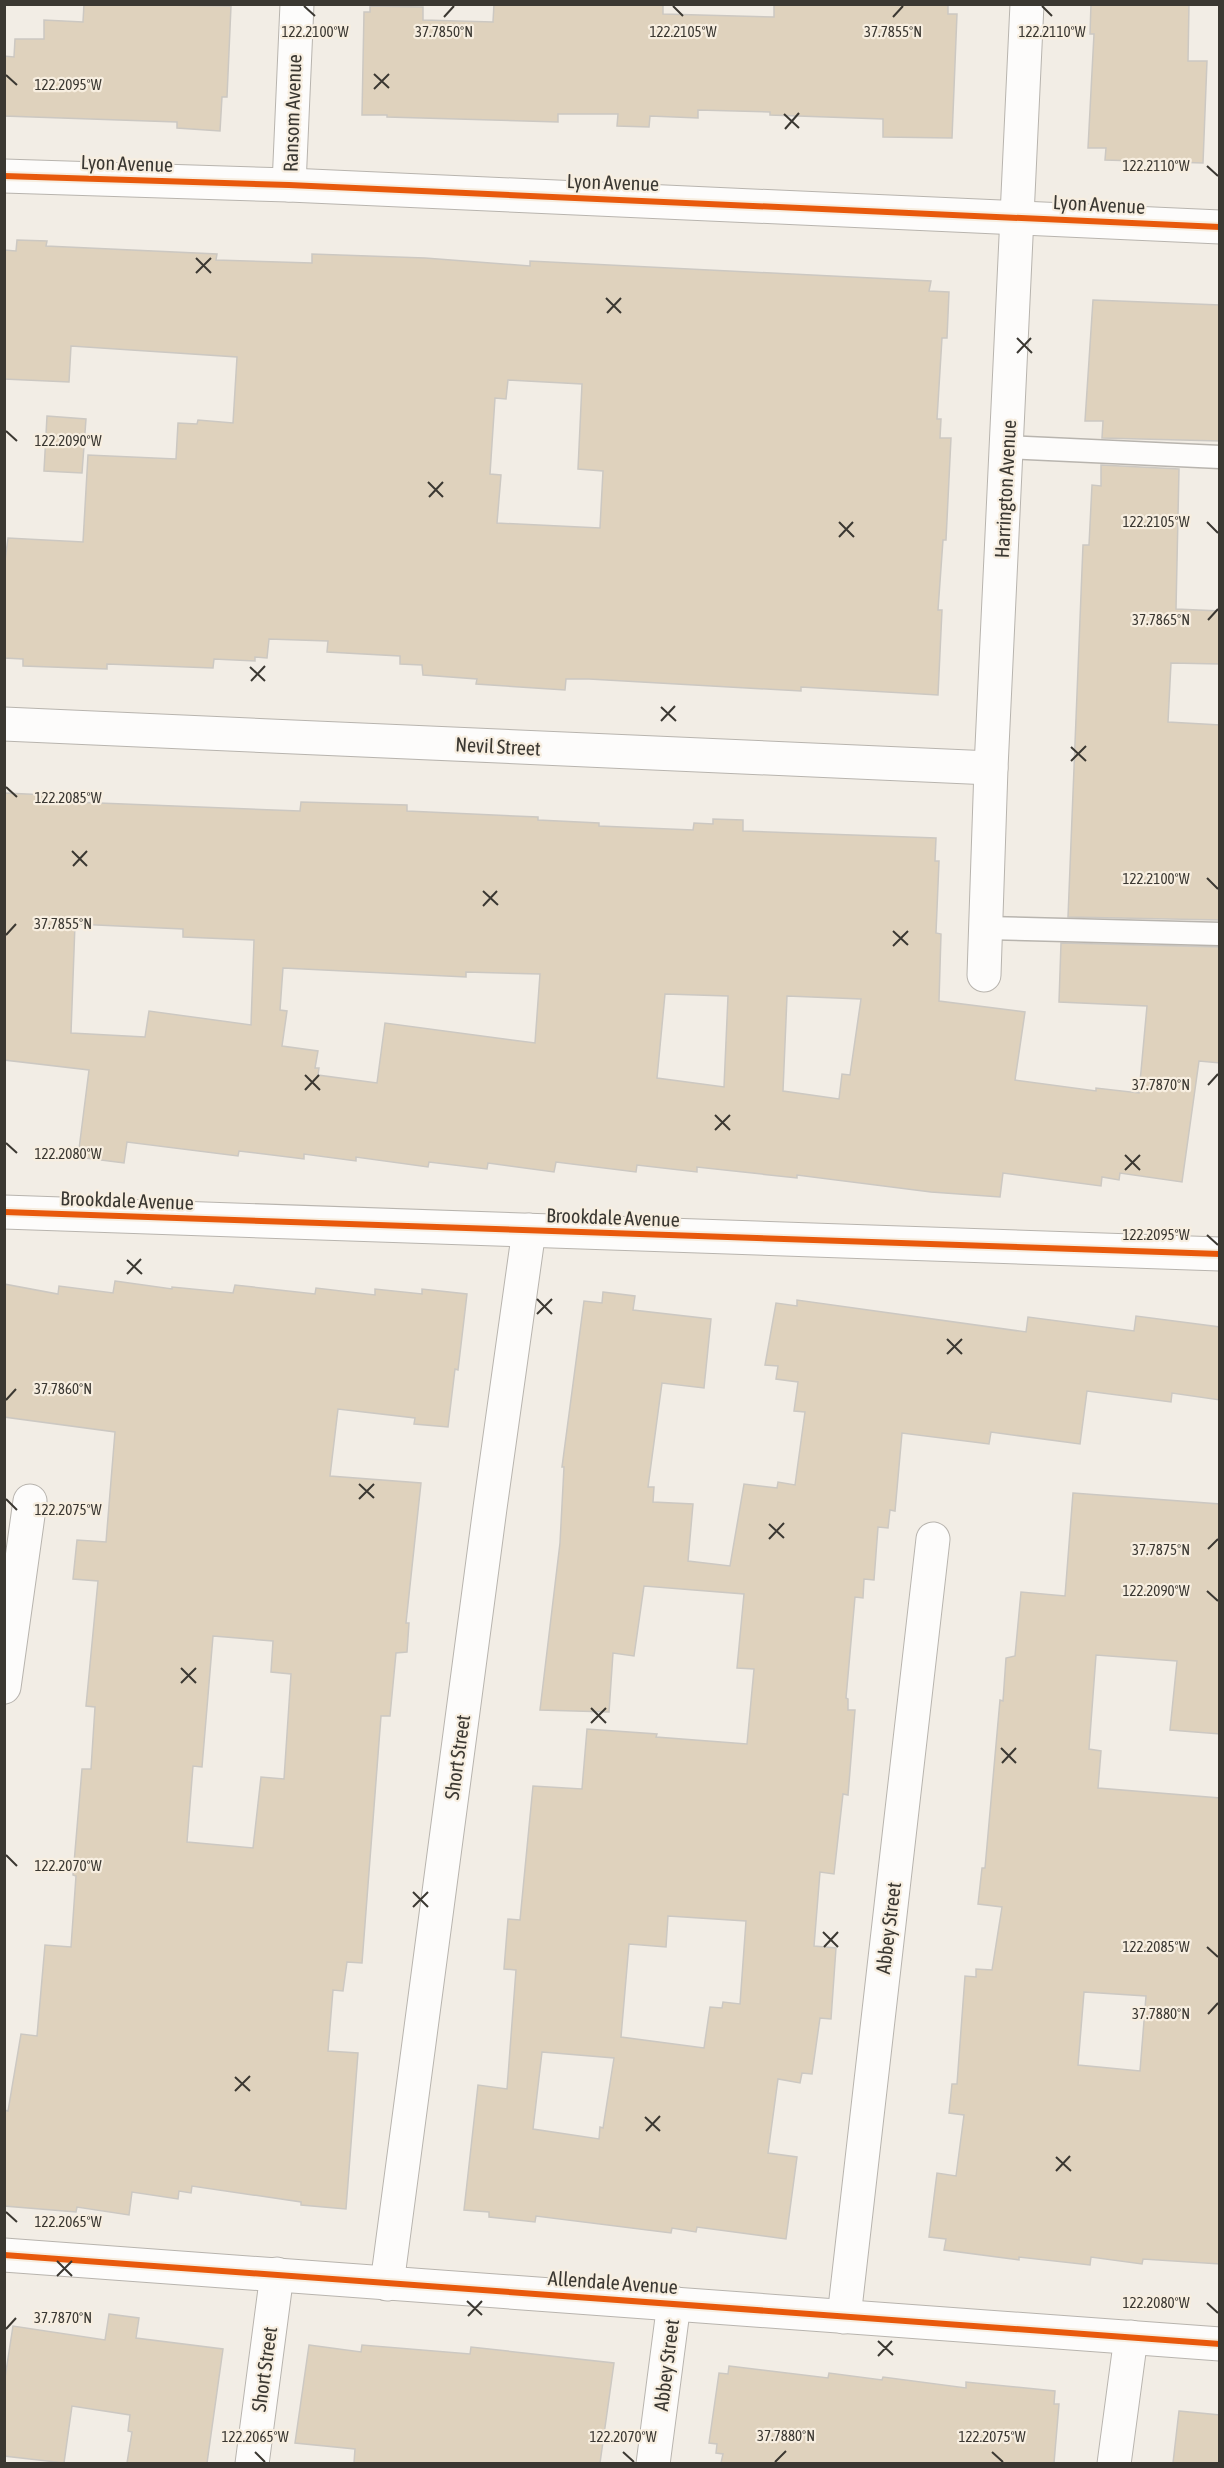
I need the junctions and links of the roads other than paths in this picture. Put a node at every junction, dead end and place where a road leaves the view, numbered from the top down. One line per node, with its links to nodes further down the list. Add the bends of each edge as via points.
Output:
1 (297, 4): 4 (street, Ransom Avenue)
2 (1027, 4): 5 (street, Harrington Avenue)
3 (4, 176): 4 (street, Lyon Avenue)
4 (289, 185): 5 (street, Lyon Avenue)
5 (1018, 216): 6 (street, Lyon Avenue); 7 (street, Harrington Avenue)
6 (1220, 227)
7 (1007, 447): 8 (lane); 10 (street, Harrington Avenue)
8 (1220, 457)
9 (4, 724): 10 (street, Nevil Street)
10 (991, 768): 11 (street, Harrington Avenue)
11 (986, 928): 12 (lane); 13 (street, Harrington Avenue)
12 (1220, 934)
13 (984, 975)
14 (4, 1212): 15 (street, Brookdale Avenue)
15 (529, 1230): 16 (street, Brookdale Avenue); 22 (street, Short Street)
16 (1220, 1254)
17 (30, 1501): 19 (street)
18 (933, 1539): 24 (street, Abbey Street)
19 (4, 1688)
20 (4, 2255): 21 (street, Allendale Avenue)
21 (277, 2274): 22 (street, Allendale Avenue); 27 (street, Short Street)
22 (387, 2284): 23 (street, Allendale Avenue)
23 (674, 2303): 24 (street, Allendale Avenue); 28 (street, Abbey Street)
24 (844, 2317): 25 (street, Allendale Avenue)
25 (1131, 2337): 26 (street, Allendale Avenue); 29 (street)
26 (1220, 2344)
27 (252, 2463)
28 (653, 2463)
29 (1114, 2463)

